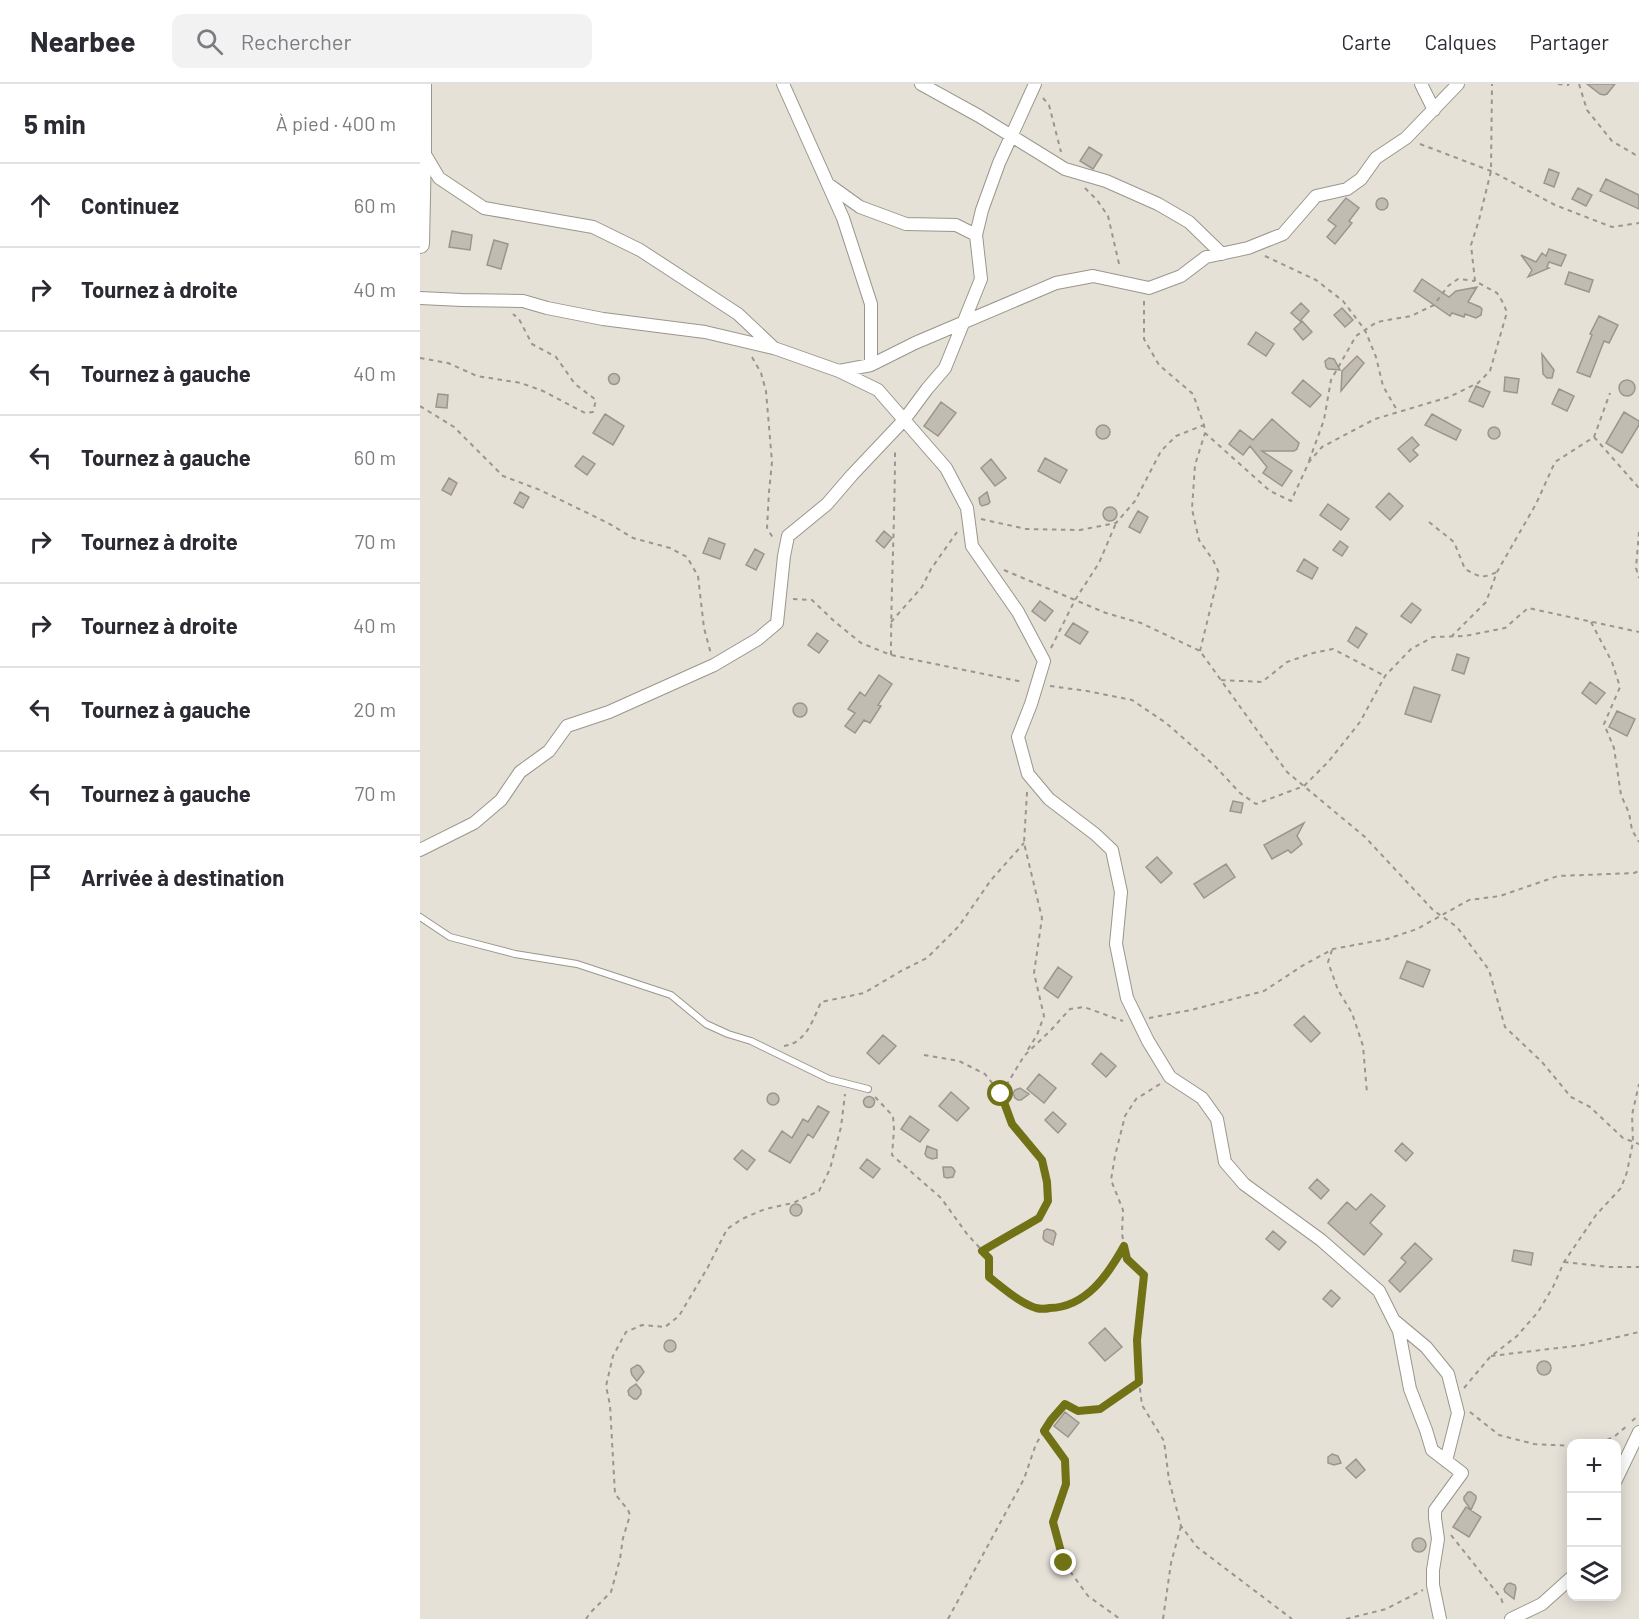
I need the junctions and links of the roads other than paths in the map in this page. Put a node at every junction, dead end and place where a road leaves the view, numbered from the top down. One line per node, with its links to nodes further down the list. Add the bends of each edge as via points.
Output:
1 (422, 84): 9 (main road)
2 (783, 84): 10 (street)
3 (921, 84): 8 (street)
4 (1035, 84): 8 (street)
5 (1421, 84): 7 (street)
6 (1458, 84): 7 (street)
7 (1434, 110): 13 (street, via 1407,138 1376,158 1361,179 1347,189 1317,196 1283,234)
8 (1011, 136): 11 (street); 13 (street, via 1065,169 1106,181 1158,204 1190,222)
9 (422, 150): 12 (main road); 16 (street, via 439,178 484,208 593,228 640,250 738,314)
10 (827, 183): 11 (street, via 860,207 906,224 956,225); 17 (street, via 843,218 871,304)
11 (976, 235): 15 (street, via 981,279)
12 (420, 244)
13 (1222, 254): 15 (street, via 1206,257 1181,276 1149,288 1093,276 1056,283)
14 (420, 298): 16 (street, via 523,300 603,319 705,332)
15 (964, 323): 17 (street); 19 (street, via 945,368)
16 (774, 348): 18 (street)
17 (872, 365): 18 (street)
18 (839, 371): 19 (street, via 878,390)
19 (900, 424): 20 (street, via 827,504 788,536 777,623 714,665 609,712 567,726 549,751 520,771 501,800 474,823); 23 (street, via 946,468 967,508 972,546 1018,612 1044,661 1018,737 1028,774 1049,799 1112,850 1121,892 1116,944 1127,998 1148,1041 1170,1077 1202,1098 1217,1119 1225,1162 1244,1184 1321,1240 1379,1291)
20 (420, 850)
21 (420, 917): 22 (lane, via 450,937 514,954 577,964 671,995 706,1024 752,1041 829,1079)
22 (868, 1089)
23 (1394, 1320): 25 (street, via 1400,1331 1410,1389 1432,1450); 25 (street, via 1426,1347 1448,1374 1458,1413)
24 (1639, 1432): 26 (street)
25 (1446, 1461): 29 (street, via 1462,1473 1435,1510 1438,1539 1433,1585)
26 (1621, 1471)
27 (1567, 1582): 28 (street, via 1542,1604)
28 (1508, 1614)
29 (1440, 1619)

